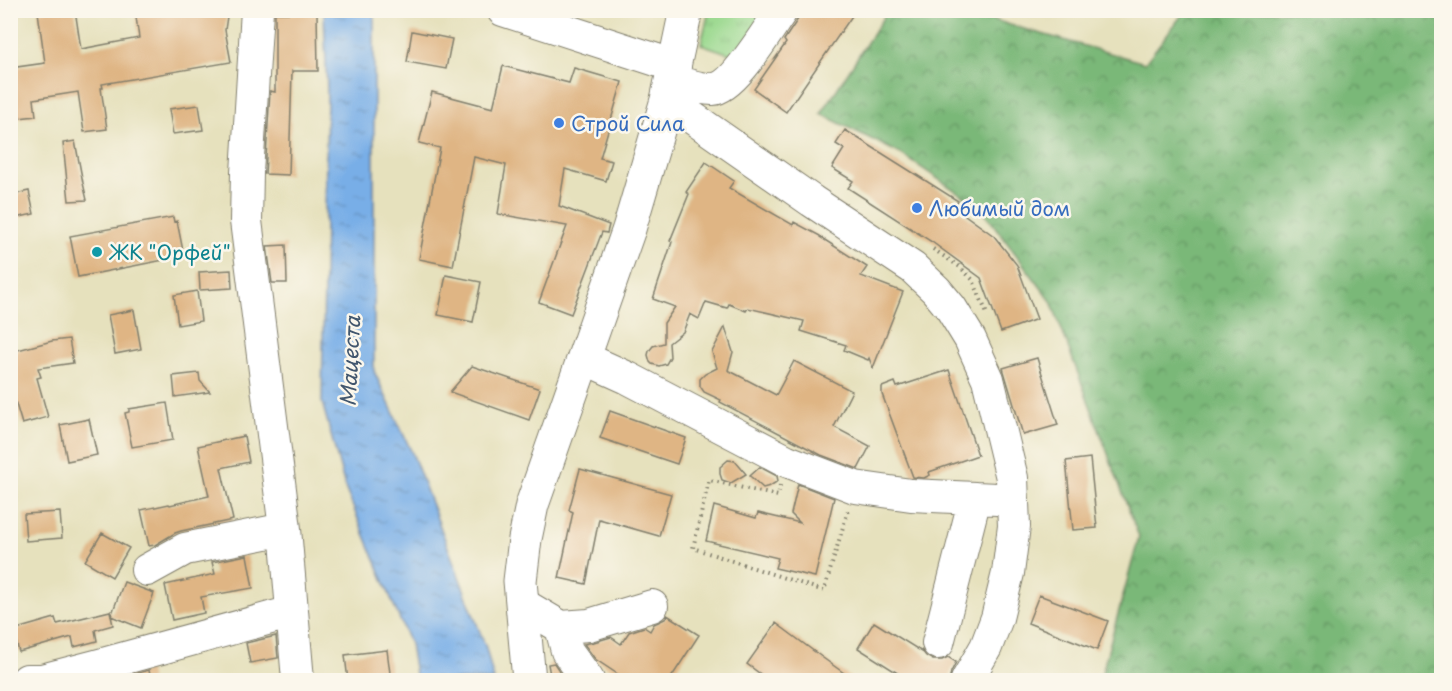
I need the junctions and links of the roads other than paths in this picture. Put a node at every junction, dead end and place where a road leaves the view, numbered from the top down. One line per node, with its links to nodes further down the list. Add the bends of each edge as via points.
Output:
1 (256, 10): 9 (street, via 246,221)
2 (503, 10): 5 (street, via 598,42)
3 (687, 10): 5 (main road)
4 (782, 10): 5 (street, via 728,82 713,90)
5 (671, 82): 6 (main road, via 629,228); 8 (street, via 812,201 913,268 951,308 988,379 1012,478)
6 (584, 358): 7 (street, via 787,460 855,487); 11 (main road, via 532,505 520,581)
7 (975, 498): 8 (street); 15 (street)
8 (1013, 499): 21 (street, via 1008,573 997,618)
9 (285, 529): 10 (street, via 185,549); 13 (street)
10 (147, 570)
11 (522, 604): 14 (street); 19 (main road)
12 (652, 606): 14 (street, via 589,625)
13 (292, 612): 16 (street); 18 (street)
14 (561, 627): 20 (street, via 567,651)
15 (938, 644)
16 (98, 673): 17 (street)
17 (27, 681)
18 (298, 681)
19 (529, 681)
20 (588, 681)
21 (967, 681)

